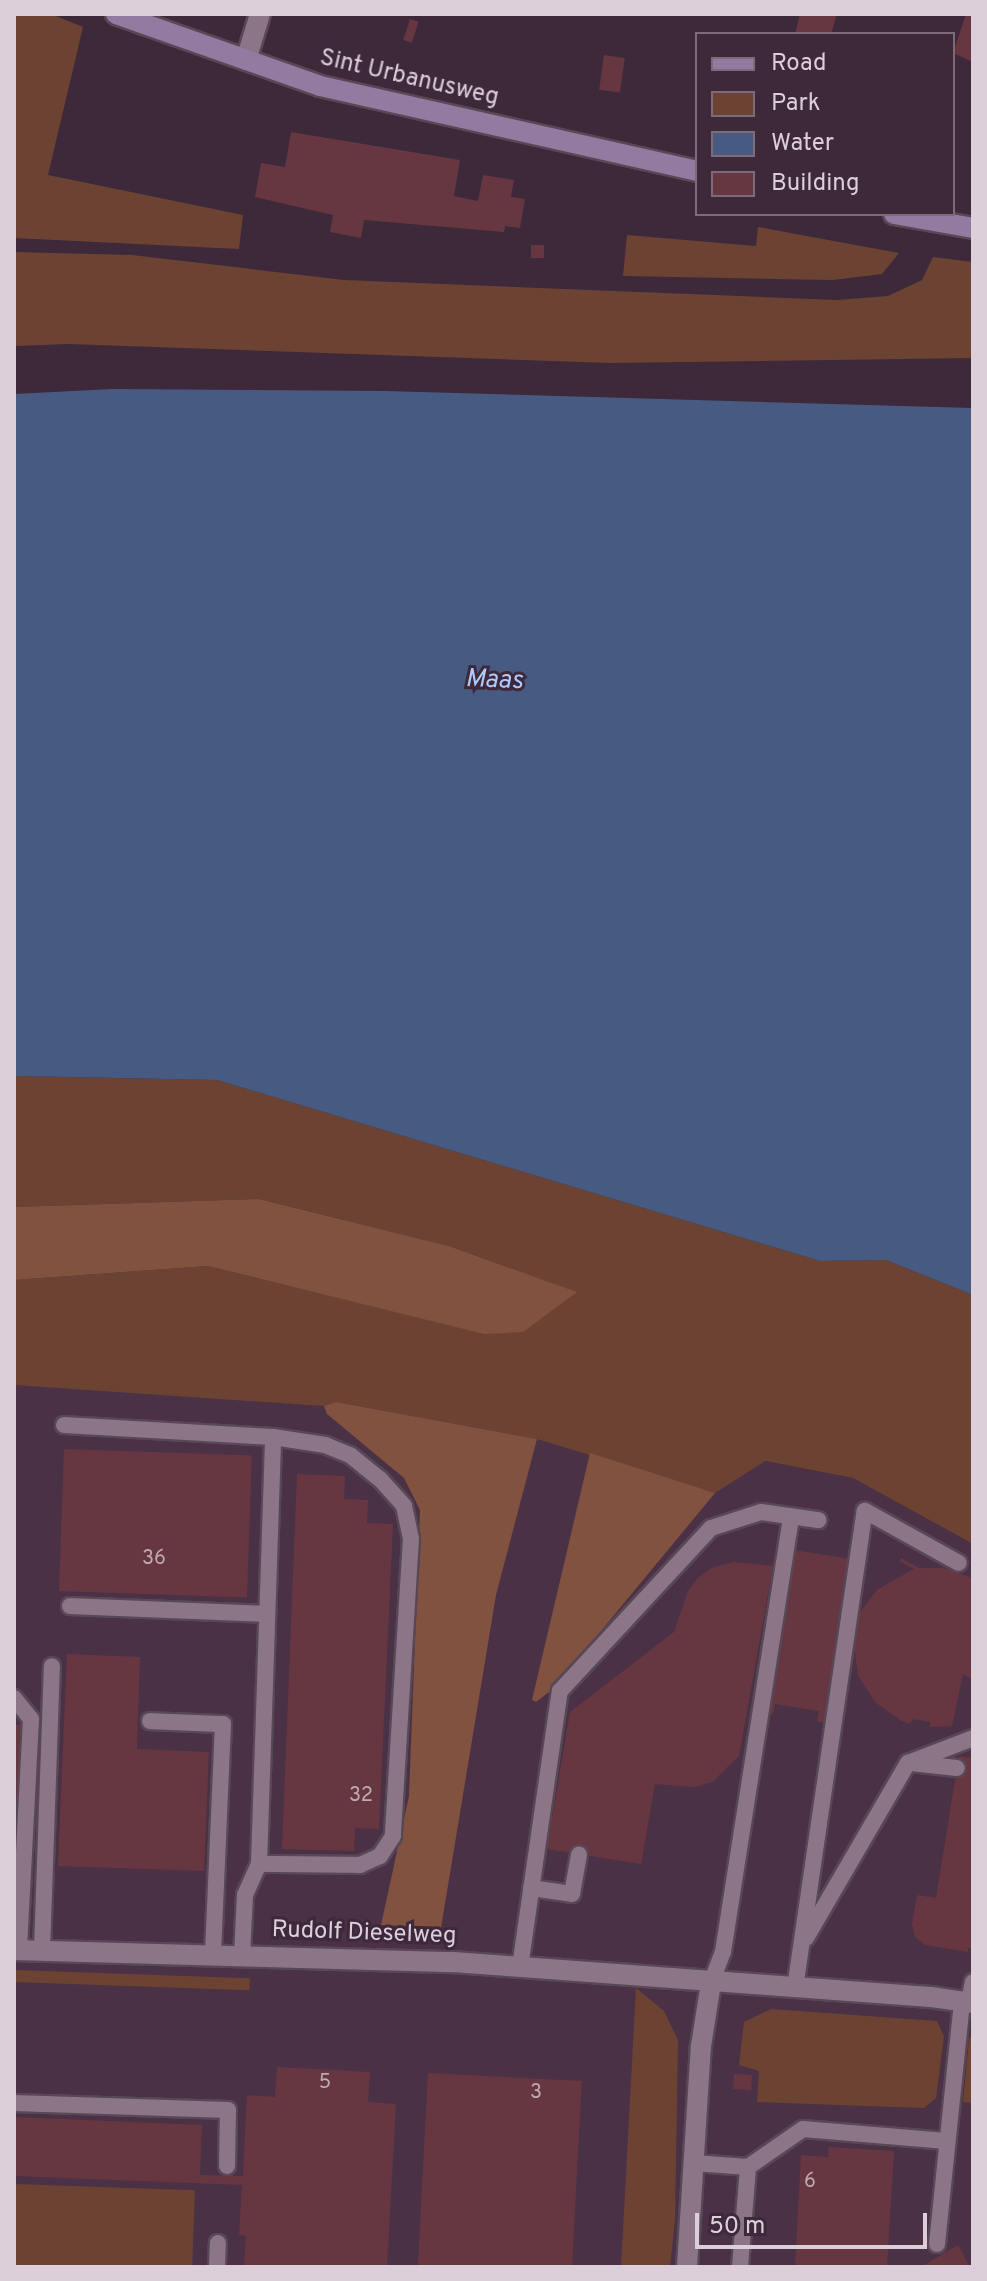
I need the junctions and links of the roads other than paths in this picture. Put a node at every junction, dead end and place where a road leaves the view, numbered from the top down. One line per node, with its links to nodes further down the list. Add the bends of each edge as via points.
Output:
1 (116, 14): 3 (street, Sint Urbanusweg)
2 (260, 14): 3 (street)
3 (246, 60): 4 (street, Sint Urbanusweg, via 320,86)
4 (695, 171)
5 (905, 216): 6 (street)
6 (973, 228)
7 (64, 1425): 8 (lane)
8 (273, 1437): 13 (lane); 21 (lane, via 325,1445 350,1455 404,1506 411,1538 393,1836 380,1856 360,1865)
9 (791, 1516): 10 (lane); 23 (lane, via 761,1512 711,1528 560,1691); 31 (lane, via 723,1952)
10 (818, 1520)
11 (959, 1563): 24 (lane, via 865,1511)
12 (70, 1606): 13 (lane)
13 (267, 1614): 21 (lane)
14 (52, 1666): 26 (lane)
15 (14, 1698): 22 (lane, via 31,1719)
16 (150, 1721): 27 (lane, via 223,1724)
17 (973, 1738): 18 (lane)
18 (908, 1763): 19 (lane); 24 (lane)
19 (957, 1768)
20 (579, 1855): 23 (lane, via 572,1894)
21 (259, 1864): 28 (lane, via 245,1895)
22 (18, 1878): 25 (lane)
23 (531, 1888): 29 (lane)
24 (801, 1946): 32 (lane)
25 (17, 1950): 26 (street, Rudolf Dieselweg)
26 (42, 1950): 27 (street, Rudolf Dieselweg)
27 (213, 1955): 28 (street, Rudolf Dieselweg)
28 (242, 1956): 29 (street, Rudolf Dieselweg)
29 (520, 1967): 31 (street, Rudolf Dieselweg)
30 (973, 1982): 33 (lane)
31 (711, 1983): 32 (street, Rudolf Dieselweg); 36 (street, via 701,2046)
32 (795, 1988): 33 (street, Rudolf Dieselweg)
33 (968, 2002): 35 (lane)
34 (14, 2103): 37 (lane, via 228,2110)
35 (947, 2141): 38 (lane, via 803,2129); 40 (lane)
36 (694, 2163): 38 (lane); 42 (street)
37 (227, 2166)
38 (748, 2167): 43 (lane)
39 (218, 2243): 41 (lane)
40 (937, 2244)
41 (217, 2267)
42 (687, 2267)
43 (740, 2267)

